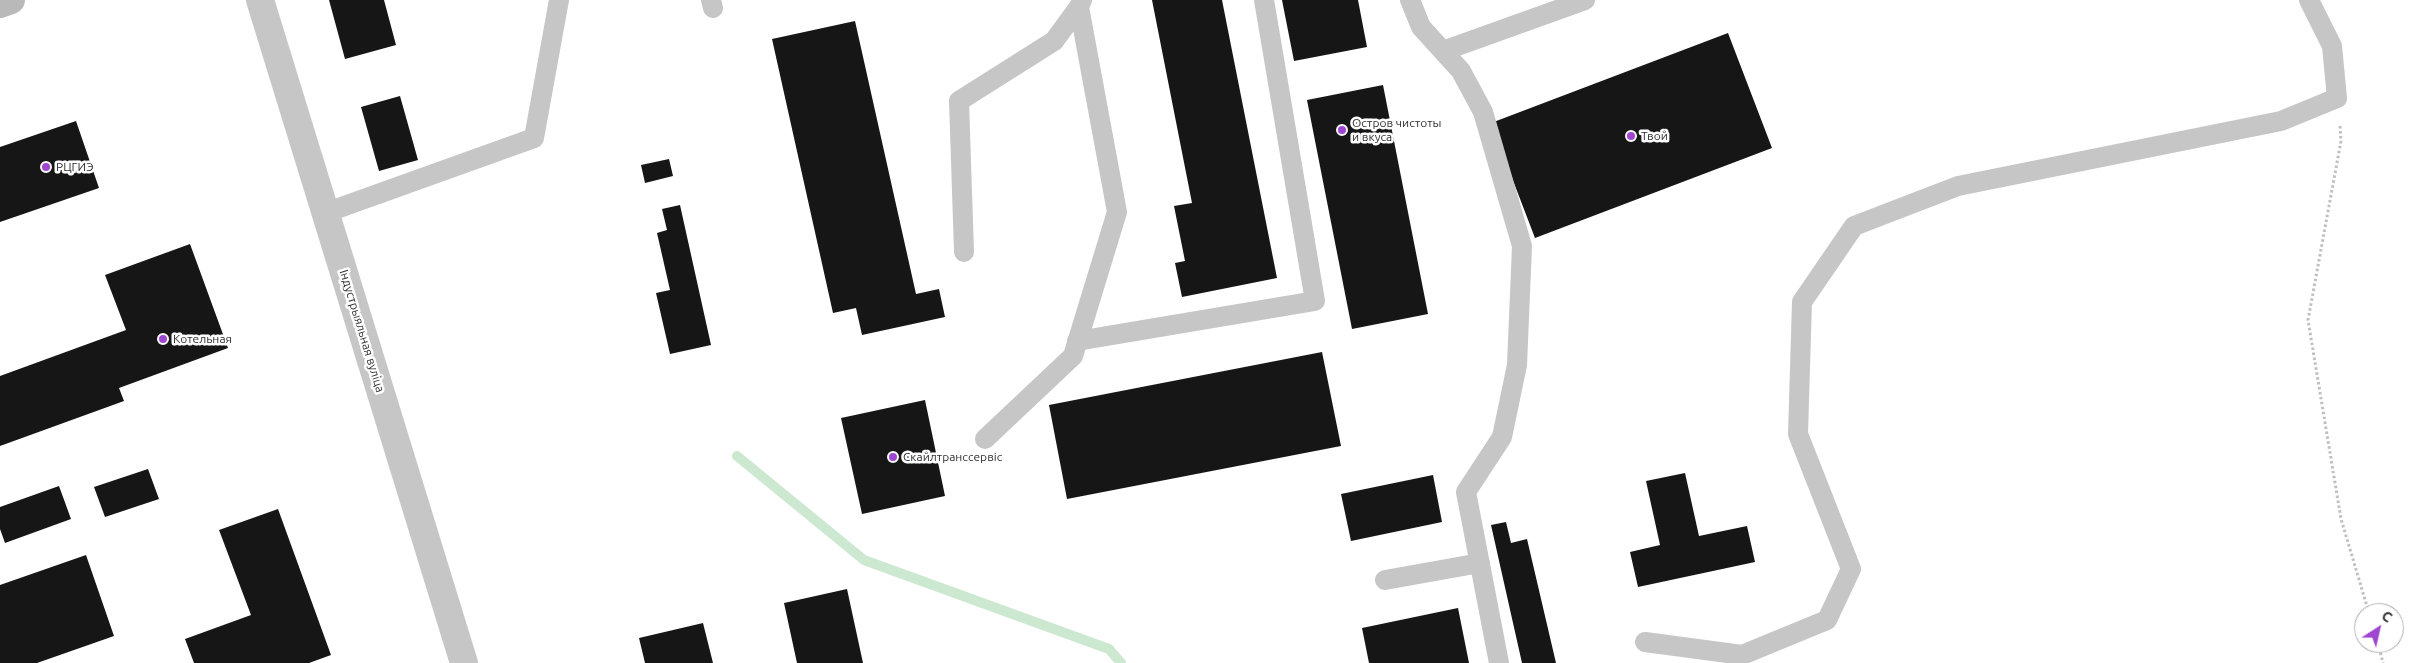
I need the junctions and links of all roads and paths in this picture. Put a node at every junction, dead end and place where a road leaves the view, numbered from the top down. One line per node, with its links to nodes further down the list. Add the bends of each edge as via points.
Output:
1 (11, 0): 9 (street)
2 (260, 0): 12 (street, Індустрыяльная вуліца)
3 (560, 0): 12 (lane, via 534,138)
4 (1264, 0): 14 (lane, via 1315,301)
5 (1410, 0): 10 (lane, via 1421,27)
6 (1585, 0): 10 (lane)
7 (2309, 0): 11 (lane, via 2332,46)
8 (1080, 3): 13 (lane, via 1054,41 959,101); 14 (lane, via 1117,212)
9 (0, 4)
10 (1443, 51): 16 (lane, via 1461,71 1484,112 1522,246 1517,366 1502,437 1466,492)
11 (2337, 98): 18 (path, via 2341,141 2308,320 2342,519); 19 (lane, via 2281,121 1958,186 1854,226 1802,302 1798,434 1851,569 1827,620 1742,655)
12 (326, 214): 20 (street, Індустрыяльная вуліца)
13 (964, 252)
14 (1078, 341): 15 (lane, via 1073,356)
15 (985, 439)
16 (1480, 563): 17 (lane); 21 (lane)
17 (1385, 580)
18 (2366, 603)
19 (1645, 642)
20 (464, 663)
21 (1499, 663)

